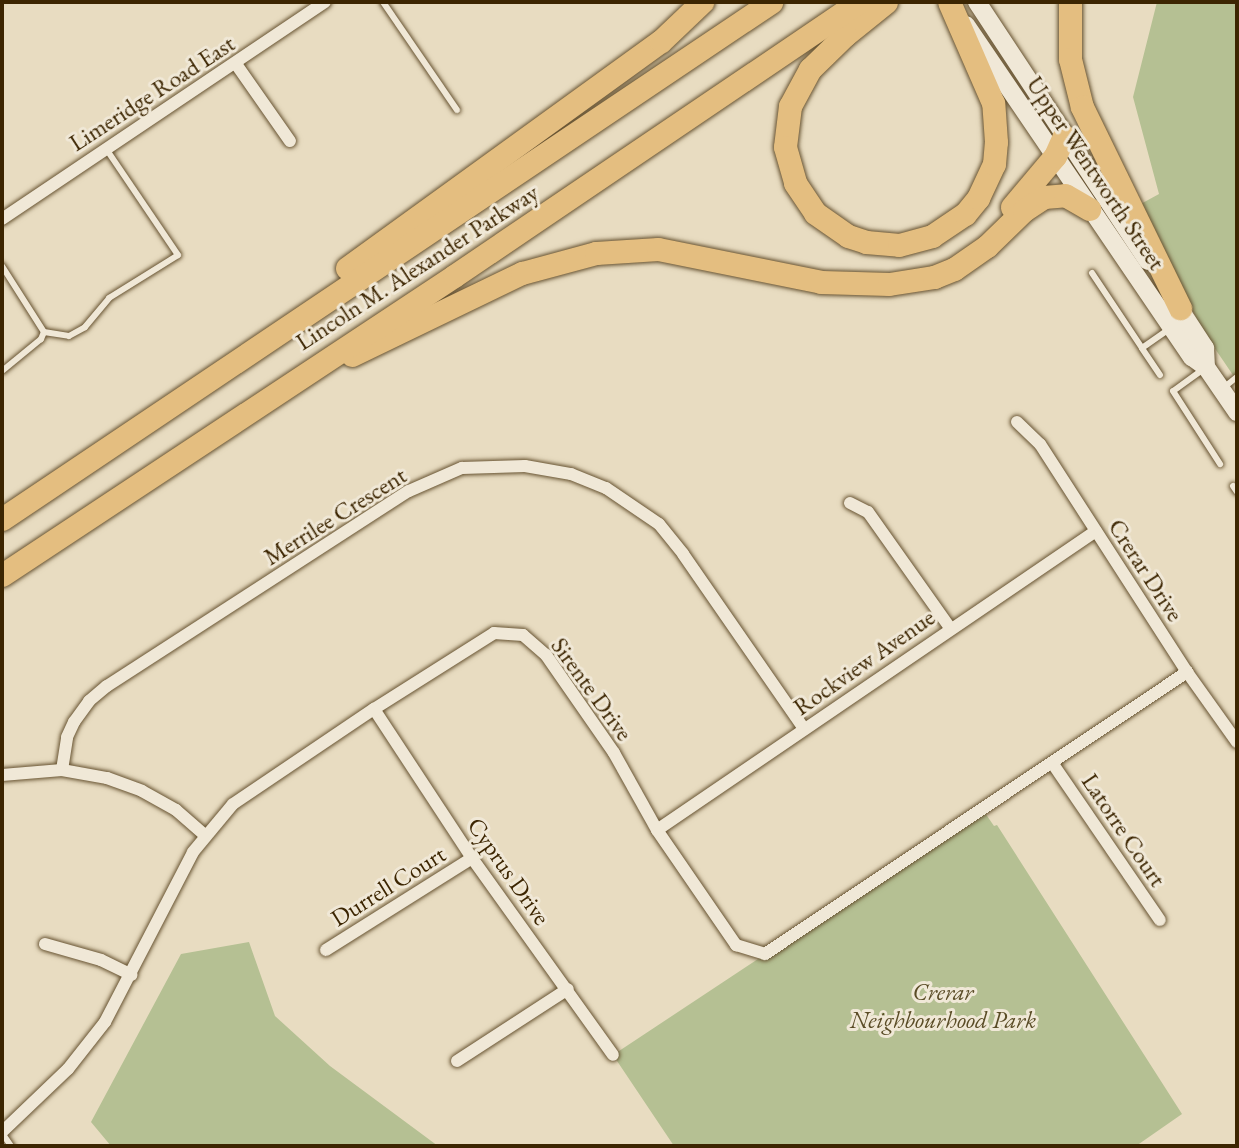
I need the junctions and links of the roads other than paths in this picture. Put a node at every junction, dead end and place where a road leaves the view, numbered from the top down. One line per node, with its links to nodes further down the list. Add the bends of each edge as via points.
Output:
1 (325, 2): 10 (street, Limeridge Road East)
2 (383, 2): 11 (lane)
3 (702, 2): 28 (highway, via 650,49 231,352)
4 (771, 2): 28 (highway, Lincoln M. Alexander Parkway)
5 (859, 2): 23 (highway, Lincoln M. Alexander Parkway)
6 (886, 2): 7 (highway, via 810,69 790,106 785,147 794,183 815,213 848,236 899,245 932,236 965,214 987,182 993,164 993,103)
7 (950, 2): 13 (main road, Upper Wentworth Street)
8 (977, 2): 13 (main road, Upper Wentworth Street)
9 (1070, 2): 20 (highway, via 1070,60 1082,107)
10 (236, 64): 12 (street); 14 (street, Limeridge Road East)
11 (457, 110)
12 (290, 141)
13 (1060, 146): 15 (main road, Upper Wentworth Street); 19 (highway, via 982,236 941,262); 20 (main road, Upper Wentworth Street)
14 (106, 148): 16 (street, Limeridge Road East); 21 (lane, via 178,255 109,298 85,327 69,336)
15 (1089, 209): 19 (highway, via 1065,195 1044,197 954,269); 20 (main road, Upper Wentworth Street)
16 (2, 219)
17 (2, 266): 21 (lane)
18 (1092, 273): 22 (lane)
19 (890, 284): 23 (highway, via 821,282 658,249 596,253 522,273 357,354)
20 (1176, 318): 22 (lane); 24 (main road, Upper Wentworth Street, via 1205,348)
21 (44, 332): 25 (lane)
22 (1142, 348): 26 (lane)
23 (315, 365): 36 (highway, Lincoln M. Alexander Parkway)
24 (1206, 367): 29 (main road, Upper Wentworth Street); 32 (lane, via 1173,391)
25 (2, 371)
26 (1160, 375)
27 (1237, 377): 29 (lane)
28 (199, 385): 34 (highway, Lincoln M. Alexander Parkway)
29 (1222, 389): 30 (main road, Upper Wentworth Street)
30 (1237, 412)
31 (1017, 422): 35 (street, Crerar Drive, via 1040,444)
32 (1220, 464)
33 (850, 503): 37 (street, via 868,512)
34 (2, 519)
35 (1096, 531): 37 (street, Rockview Avenue); 38 (street, Crerar Drive)
36 (2, 575)
37 (950, 628): 40 (street, Rockview Avenue)
38 (1187, 672): 41 (street, Crerar Drive); 42 (street, Sirente Drive)
39 (374, 709): 45 (street, Sirente Drive, via 494,633 523,635 546,655 569,687 614,753); 46 (street, Sirente Drive, via 233,804); 47 (street, Cyprus Drive)
40 (804, 729): 43 (street, Merrilee Crescent, via 659,524 606,488 572,474 525,466 462,468 409,491 107,686 74,722); 45 (street, Rockview Avenue)
41 (1237, 742)
42 (1053, 764): 45 (street, Sirente Drive, via 765,954 736,945); 48 (street, Latorre Court)
43 (61, 770): 44 (street); 46 (street, via 107,778 142,791 176,810)
44 (2, 775)
45 (657, 831)
46 (205, 835): 51 (street, Sirente Drive, via 179,876)
47 (472, 858): 50 (street, Durrell Court); 52 (street, Cyprus Drive)
48 (1160, 920)
49 (45, 944): 51 (street, via 101,960)
50 (326, 950)
51 (132, 975): 55 (street, Sirente Drive, via 105,1022 68,1069)
52 (568, 989): 53 (street, Cyprus Drive); 54 (street)
53 (613, 1055)
54 (457, 1061)
55 (2, 1133): 56 (lane)
56 (11, 1146)

